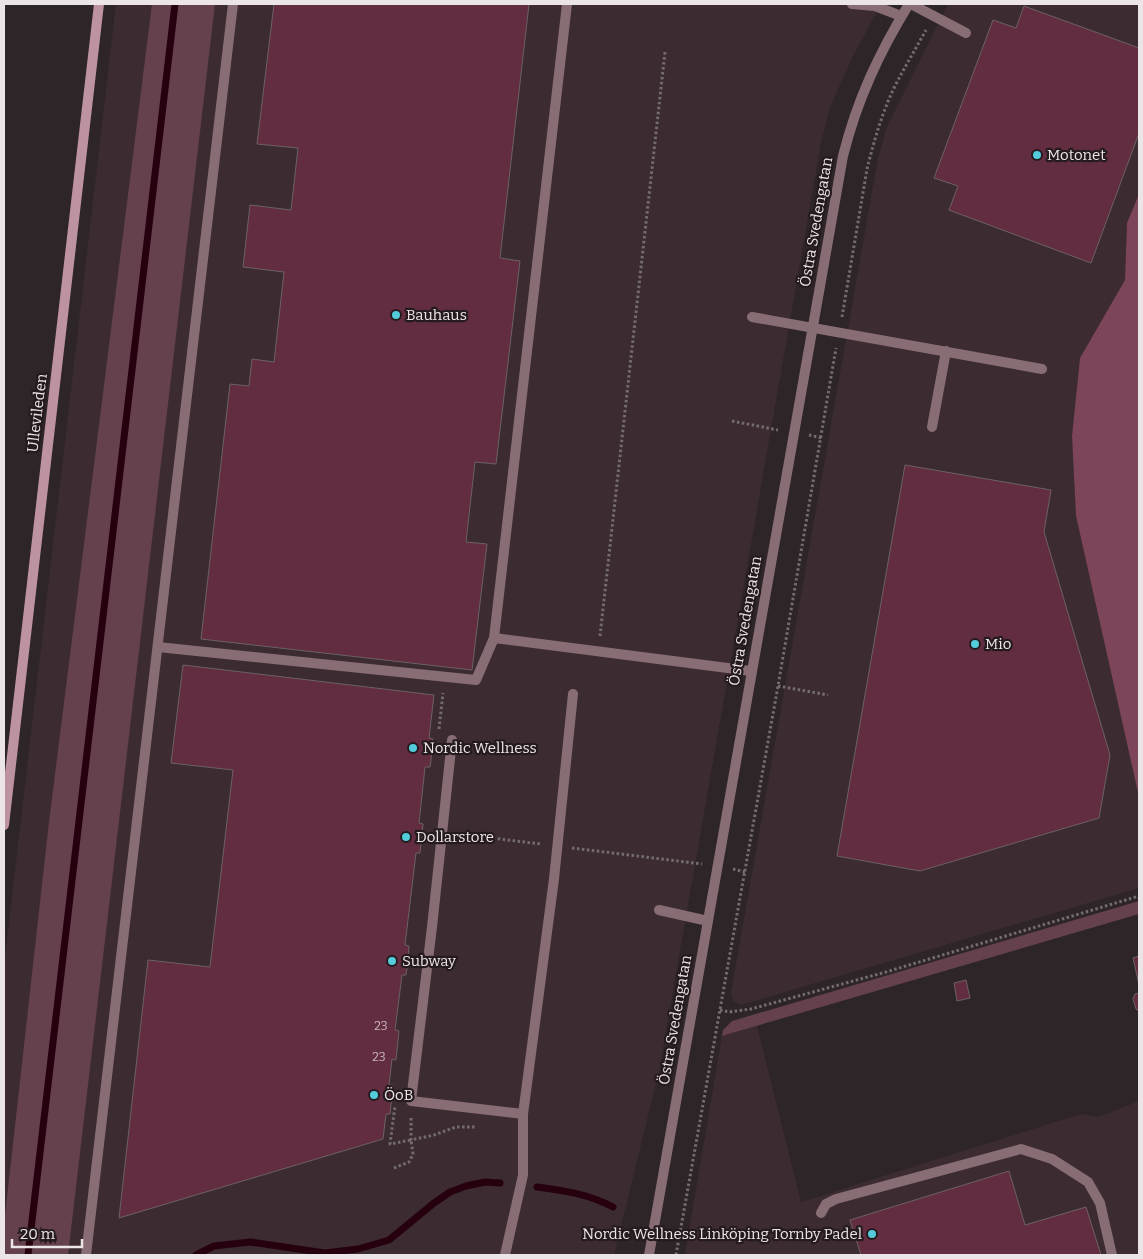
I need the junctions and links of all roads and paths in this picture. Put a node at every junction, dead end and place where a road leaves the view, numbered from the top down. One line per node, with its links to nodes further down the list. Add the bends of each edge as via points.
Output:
1 (99, 4): 24 (main road, Ullevileden)
2 (233, 4): 17 (street)
3 (567, 4): 16 (street)
4 (852, 4): 6 (street, via 874,6)
5 (910, 4): 6 (street, Östra Svedengatan); 7 (street)
6 (901, 16): 11 (street, Östra Svedengatan, via 865,85 852,122)
7 (934, 16): 8 (street); 12 (path, via 894,88 873,145)
8 (966, 33)
9 (665, 52): 18 (path)
10 (752, 318): 11 (street)
11 (812, 328): 12 (street); 19 (street, Östra Svedengatan)
12 (839, 333): 13 (street); 20 (path)
13 (946, 351): 14 (street); 15 (street)
14 (1042, 369)
15 (932, 427)
16 (494, 638): 17 (street, via 476,680); 18 (street)
17 (158, 647): 35 (street)
18 (598, 652): 19 (street)
19 (751, 671): 27 (street, Östra Svedengatan)
20 (778, 686): 22 (path); 28 (path)
21 (573, 694): 30 (street, via 554,880)
22 (828, 695)
23 (452, 740): 29 (street)
24 (4, 825)
25 (1139, 896): 28 (path, via 751,1009)
26 (659, 910): 27 (street)
27 (708, 921): 37 (street, Östra Svedengatan)
28 (720, 1010): 38 (path)
29 (411, 1101): 30 (street); 32 (path)
30 (523, 1114): 36 (street, via 523,1175)
31 (484, 1128): 32 (path, via 456,1127)
32 (411, 1140): 33 (path, via 413,1154 409,1162)
33 (394, 1168)
34 (821, 1213): 39 (street, via 826,1204 836,1199 1021,1149 1052,1159 1088,1182 1100,1203)
35 (86, 1255)
36 (505, 1255)
37 (649, 1255)
38 (676, 1255)
39 (1112, 1255)

